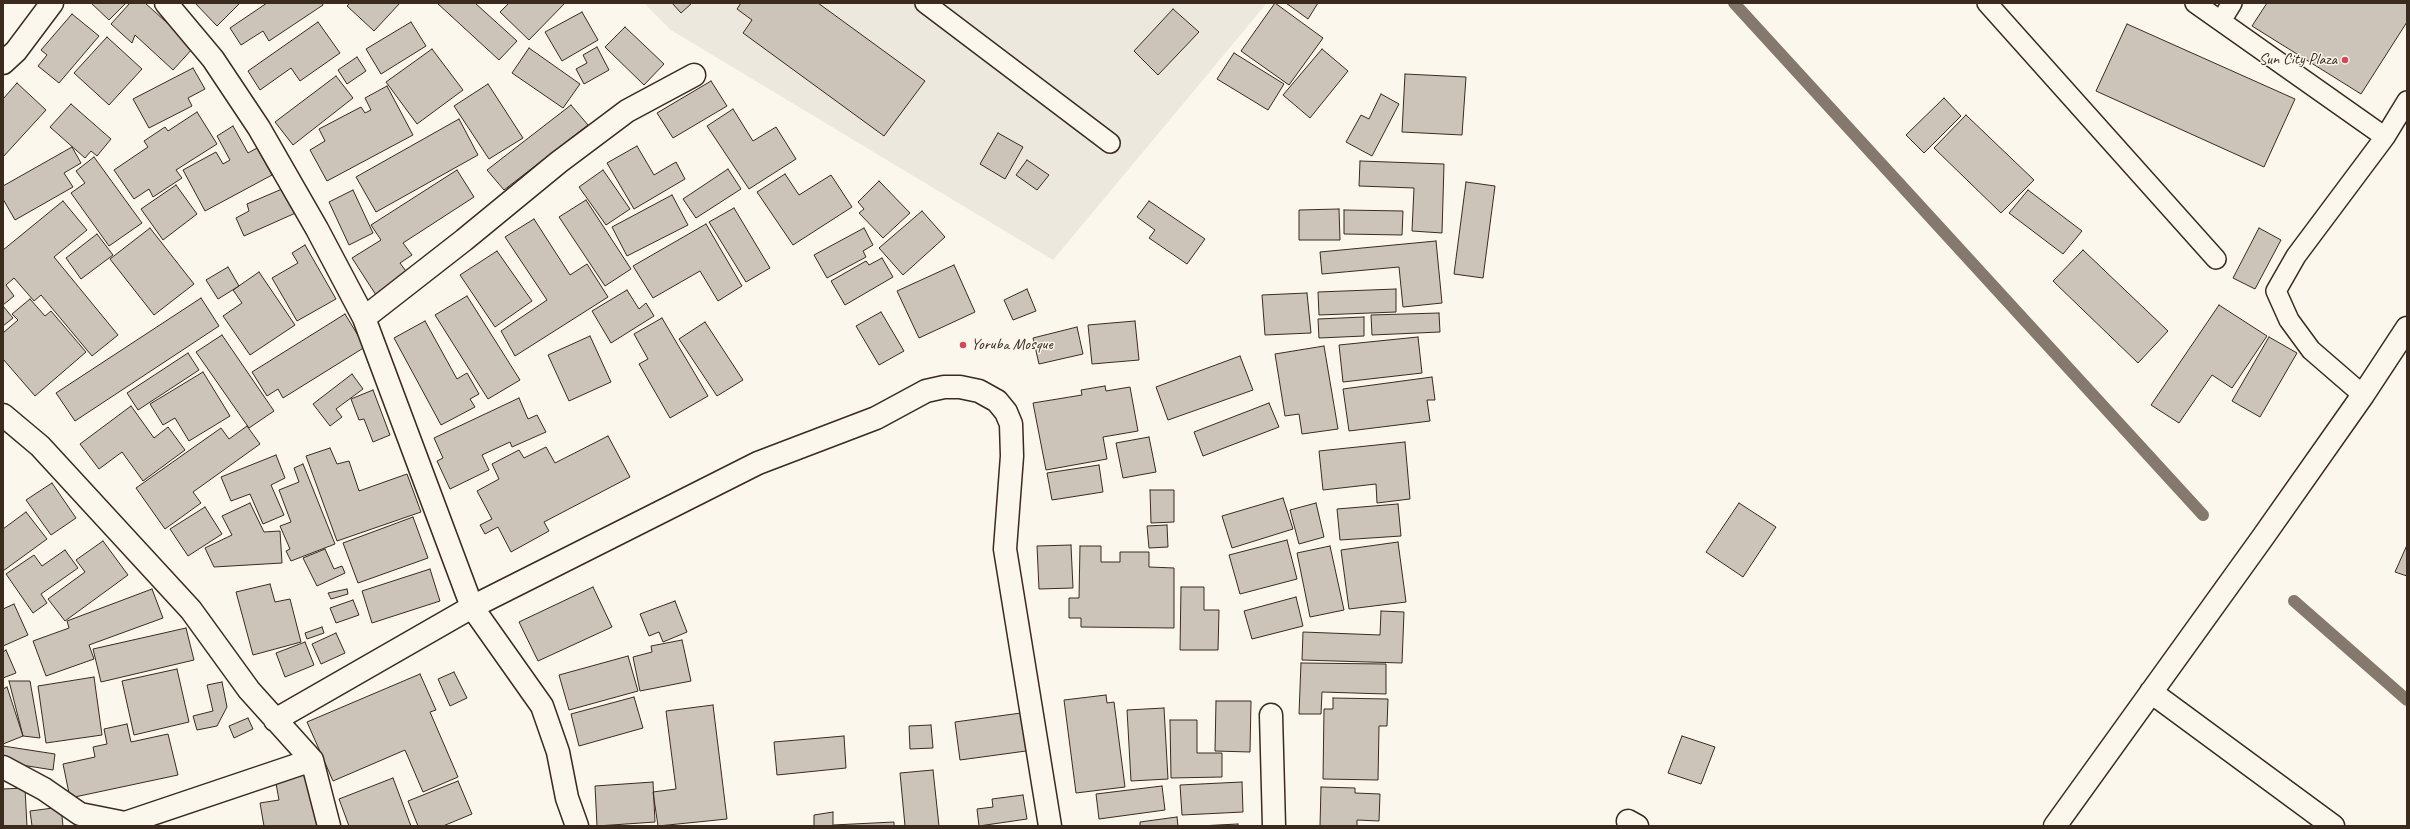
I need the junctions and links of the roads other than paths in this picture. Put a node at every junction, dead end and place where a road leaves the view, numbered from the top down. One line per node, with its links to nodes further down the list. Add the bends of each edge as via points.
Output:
1 (52, 3): 8 (street, via 16,51)
2 (166, 3): 14 (street, via 213,59 259,128)
3 (925, 3): 12 (lane)
4 (1987, 3): 13 (lane)
5 (2195, 3): 7 (lane)
6 (2232, 3): 7 (lane)
7 (2221, 21): 11 (lane)
8 (3, 63)
9 (694, 75): 14 (street, via 627,111)
10 (2407, 101): 11 (lane)
11 (2384, 137): 16 (lane, via 2296,256 2276,290 2289,320 2311,350)
12 (1110, 143)
13 (2216, 260)
14 (364, 318): 18 (street)
15 (2407, 328): 16 (street)
16 (2363, 395): 19 (street)
17 (3, 415): 21 (street, via 40,446 191,610 249,690)
18 (472, 607): 21 (street); 26 (street, via 542,706 558,752 567,798); 27 (street, via 758,463 876,418 926,391 944,387 979,391 997,401 1011,424 1012,456 1005,549)
19 (2151, 692): 29 (street); 30 (street)
20 (1271, 715): 28 (street)
21 (275, 720): 22 (street)
22 (312, 760): 24 (street); 25 (street)
23 (3, 767): 24 (street, via 44,789 80,814)
24 (125, 824)
25 (329, 826)
26 (577, 826)
27 (1050, 826)
28 (1274, 826)
29 (2055, 826)
30 (2333, 826)

